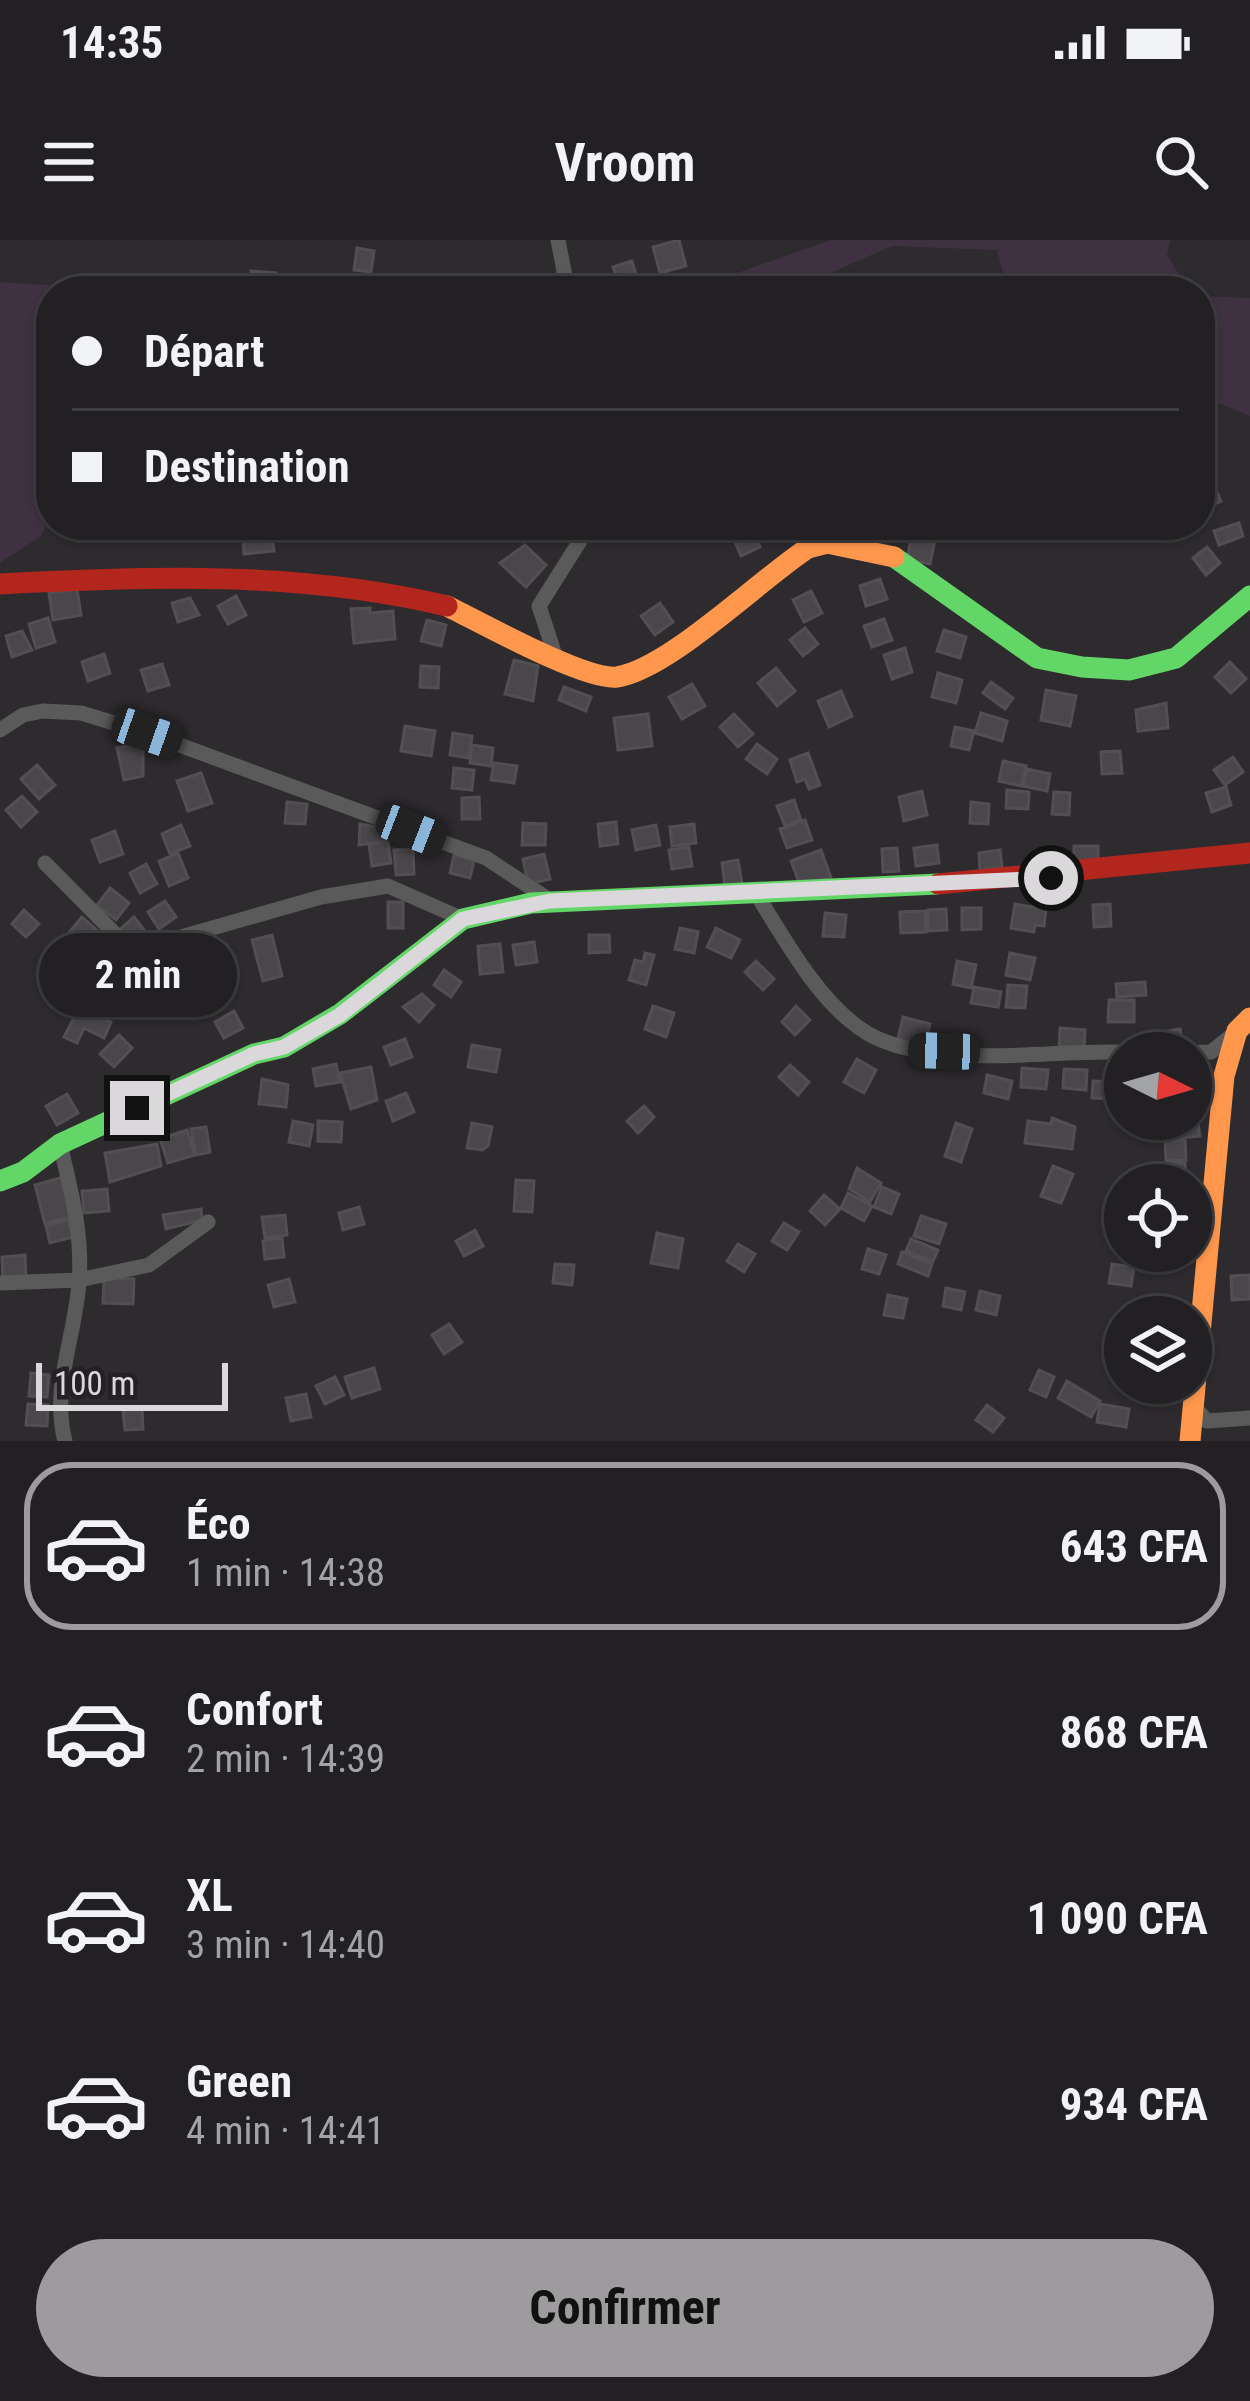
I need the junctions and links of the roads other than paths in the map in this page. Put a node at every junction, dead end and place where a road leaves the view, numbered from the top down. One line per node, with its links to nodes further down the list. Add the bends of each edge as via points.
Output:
1 (558, 240): 2 (street)
2 (565, 276)
3 (580, 540): 6 (street, via 538,607)
4 (0, 584): 6 (street, via 164,575 352,585 448,606)
5 (1250, 596): 6 (street, via 1176,658 1129,670 1082,668 1037,658 899,557 827,543 768,574 682,645 630,675 594,674)
6 (555, 655)
7 (0, 730): 11 (street, via 22,715 81,712 486,859)
8 (1250, 853): 10 (street, via 1095,874)
9 (45, 863): 12 (street, via 132,951 388,886)
10 (757, 895): 11 (street); 14 (street, via 848,1018 887,1043 971,1054)
11 (550, 901): 12 (street)
12 (463, 919): 16 (street, via 340,1015 284,1047)
13 (1243, 1024): 15 (street); 21 (street, via 1223,1076)
14 (1104, 1051)
15 (1212, 1051)
16 (60, 1144): 17 (street); 19 (street, via 80,1234)
17 (0, 1181)
18 (208, 1222): 19 (street, via 149,1265)
19 (80, 1280): 20 (street); 23 (street, via 61,1387)
20 (0, 1283)
21 (1192, 1405): 22 (street, via 1207,1421); 24 (street)
22 (1250, 1418)
23 (65, 1441)
24 (1190, 1441)

